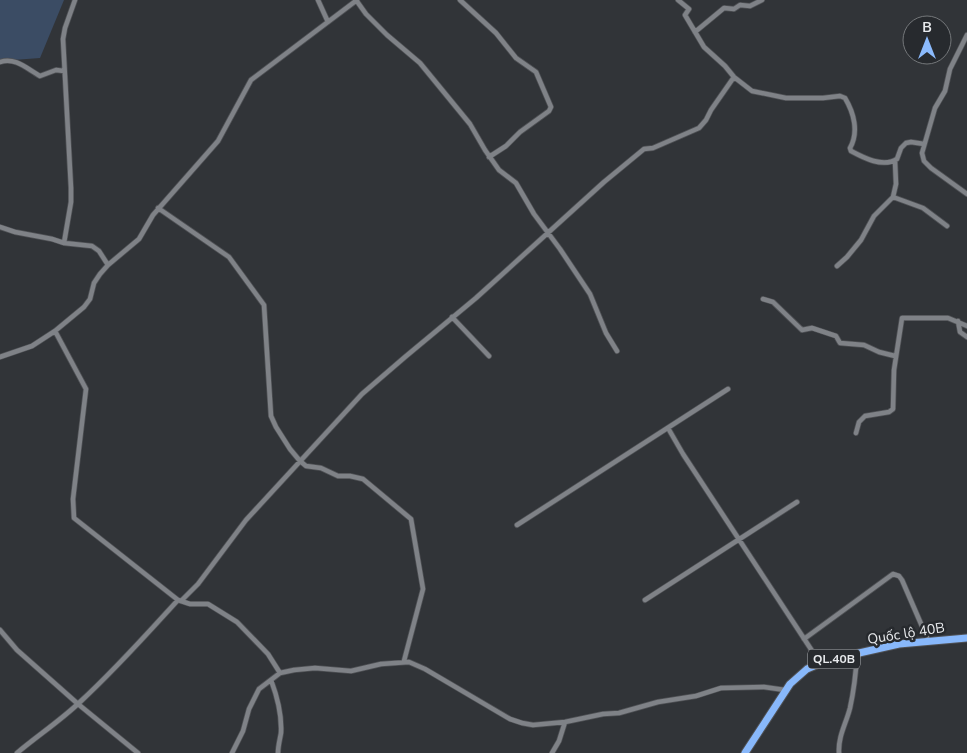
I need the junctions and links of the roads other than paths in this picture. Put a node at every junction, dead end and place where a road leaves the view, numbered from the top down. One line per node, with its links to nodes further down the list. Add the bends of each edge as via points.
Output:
1 (75, 0): 11 (street, via 64,34)
2 (318, 0): 7 (street)
3 (356, 0): 7 (street); 14 (street, via 370,18 413,56 432,78 470,124)
4 (460, 0): 14 (street, via 496,32 516,58 536,72 551,107)
5 (678, 0): 8 (street, via 689,9 685,15)
6 (762, 0): 8 (street, via 750,6 722,9)
7 (328, 22): 18 (street, via 251,80 218,141)
8 (695, 32): 12 (street, via 704,47)
9 (967, 35): 13 (street, via 950,68)
10 (0, 62): 11 (street, via 17,62 40,76 56,70)
11 (64, 71): 22 (street, via 71,198)
12 (734, 77): 15 (street, via 760,93 803,98 843,96 855,121 851,151 870,160); 21 (street, via 699,128 654,148 644,149)
13 (924, 144): 15 (street, via 906,142); 16 (street, via 926,164)
14 (489, 157): 21 (street, via 498,170 516,183)
15 (895, 161): 17 (street)
16 (967, 194)
17 (893, 198): 20 (street, via 923,208); 24 (street, via 872,218 863,237)
18 (158, 208): 23 (street, via 139,239); 38 (street, via 228,257 264,305 271,416)
19 (0, 226): 22 (street)
20 (947, 226)
21 (548, 233): 26 (street); 31 (street, via 590,294)
22 (64, 243): 23 (street, via 92,246)
23 (108, 264): 29 (street, via 96,280 84,308)
24 (837, 266)
25 (763, 299): 33 (street, via 773,302 802,330 815,329 834,335 840,344 864,345)
26 (452, 317): 32 (street); 38 (street, via 362,394)
27 (958, 321): 28 (street); 30 (street, via 960,332); 33 (street, via 902,318)
28 (967, 326)
29 (55, 331): 34 (street, via 32,346); 43 (street, via 86,389 73,498 74,516)
30 (967, 336)
31 (617, 351)
32 (489, 356)
33 (895, 356): 37 (street, via 893,410 865,416)
34 (0, 357)
35 (728, 389): 36 (street)
36 (668, 428): 40 (street); 41 (street)
37 (856, 433)
38 (300, 461): 43 (street, via 246,520 204,577); 49 (street, via 308,467 338,476 363,479 411,519 423,589)
39 (797, 502): 41 (street)
40 (517, 525)
41 (739, 540): 42 (street); 46 (street)
42 (646, 600)
43 (180, 601): 51 (street, via 208,604 237,622 268,654); 54 (street)
44 (0, 630): 54 (street, via 17,650)
45 (967, 638): 47 (highway, Quốc lộ 40B / QL.40B)
46 (804, 639): 47 (street, via 894,574 902,580); 50 (street)
47 (928, 640): 48 (highway, Quốc lộ 40B / QL.40B)
48 (858, 654): 50 (highway, Quốc lộ 40B / QL.40B); 62 (street, via 850,709 839,738)
49 (404, 661): 51 (street, via 356,670 315,668); 55 (street, via 426,669 516,722 532,725)
50 (820, 663): 53 (highway, Quốc lộ 40B / QL.40B, via 806,669)
51 (280, 674): 52 (street)
52 (270, 680): 58 (street, via 254,697); 59 (street, via 280,723)
53 (785, 690): 55 (street, via 721,688 619,713); 61 (highway, Quốc lộ 40B / QL.40B)
54 (78, 704): 56 (street); 57 (street)
55 (565, 722): 60 (street)
56 (17, 753)
57 (138, 753)
58 (232, 753)
59 (278, 753)
60 (552, 753)
61 (745, 753)
62 (839, 753)

